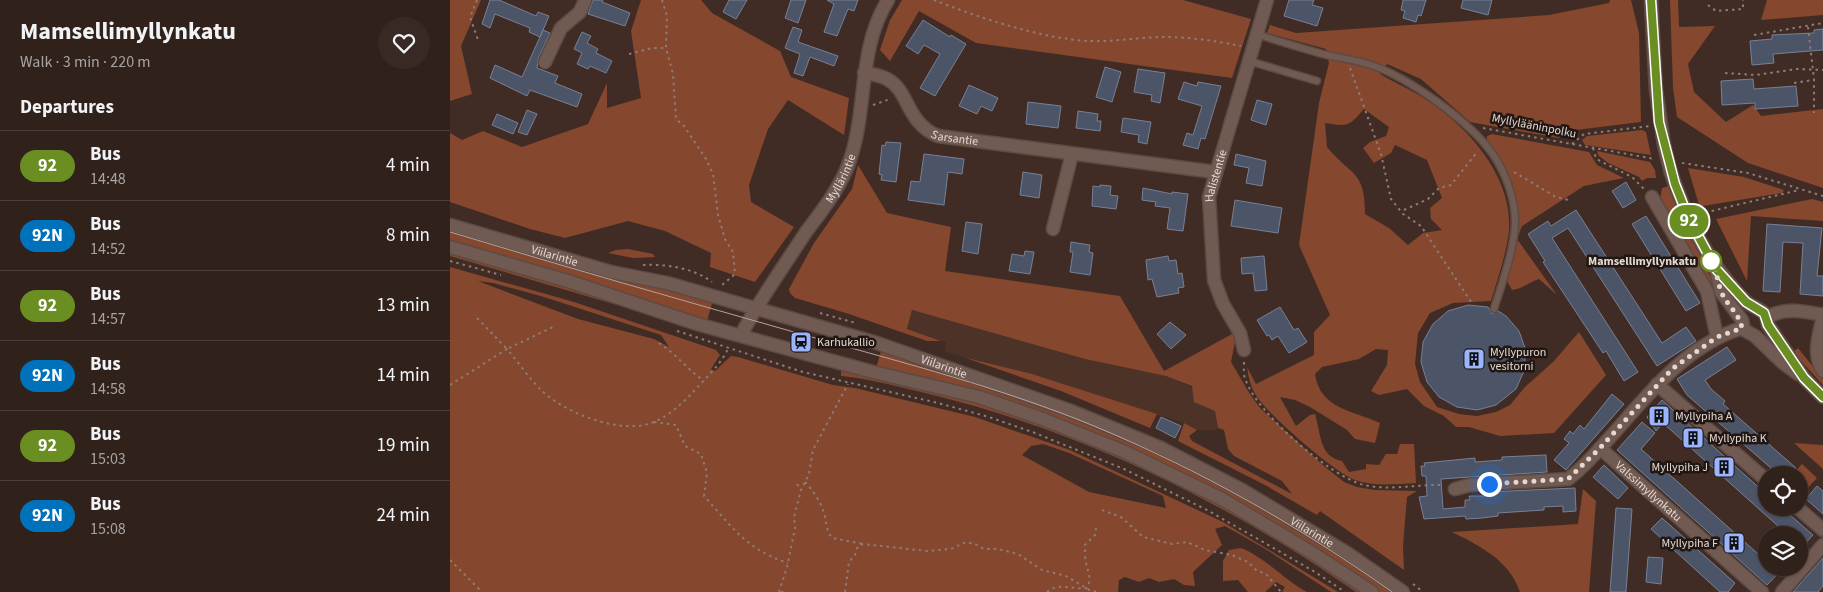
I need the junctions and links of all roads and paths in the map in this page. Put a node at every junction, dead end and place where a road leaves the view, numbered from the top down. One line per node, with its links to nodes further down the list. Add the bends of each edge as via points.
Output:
1 (478, 0): 14 (path, via 470,17)
2 (585, 0): 19 (main road, via 580,12 561,28)
3 (662, 0): 15 (path, via 667,16)
4 (887, 0): 22 (main road, Myllärintie, via 872,34)
5 (934, 0): 17 (path, via 1024,29 1073,40 1115,42 1165,37 1211,41)
6 (1267, 0): 12 (main road, Halistentie)
7 (1651, 0): 38 (main road, bridge, via 1656,90 1664,145)
8 (1743, 0): 9 (path, via 1743,9 1716,11)
9 (1708, 5)
10 (1823, 23): 11 (path)
11 (1808, 27): 13 (path); 20 (path)
12 (1257, 34): 17 (main road, Halistentie); 18 (lane)
13 (1754, 35)
14 (478, 40)
15 (666, 48): 16 (path); 53 (path, via 673,74 676,119 684,126 713,174 718,215 733,252 736,274)
16 (629, 54)
17 (1251, 55): 25 (lane); 39 (main road, Halistentie)
18 (1346, 59): 32 (lane, via 1394,75 1430,97); 55 (path, via 1381,154 1391,199 1403,214 1421,226)
19 (545, 62)
20 (1813, 68): 21 (path); 23 (path, via 1756,75); 24 (path)
21 (1823, 70)
22 (864, 73): 27 (main road, Sarsantie, via 888,80); 56 (main road, Myllärintie, via 847,168 834,194)
23 (1725, 74)
24 (1814, 79): 26 (path); 29 (path)
25 (1318, 82)
26 (1794, 83)
27 (902, 98): 28 (path, via 883,100); 35 (main road, Sarsantie, via 914,119 938,136)
28 (866, 109)
29 (1814, 113)
30 (1650, 126): 33 (path, via 1584,134)
31 (1483, 128): 33 (path, Myllylääninpolku)
32 (1483, 143): 37 (lane); 44 (path, via 1451,184)
33 (1571, 145): 34 (path, Myllylääninpolku)
34 (1592, 148): 36 (path, Myllylääninpolku); 42 (path, via 1596,158 1632,177)
35 (1072, 154): 39 (main road, Sarsantie); 47 (main road)
36 (1660, 160)
37 (1500, 166): 43 (path, via 1556,197); 57 (lane, via 1514,206 1515,222)
38 (1674, 168): 40 (path, via 1748,173); 51 (main road, via 1688,217)
39 (1215, 172): 71 (main road, Halistentie, via 1209,197 1214,280 1240,333)
40 (1801, 189): 41 (path); 45 (path)
41 (1823, 196)
42 (1652, 197): 67 (main road, via 1707,291)
43 (1569, 200)
44 (1404, 210)
45 (1697, 214)
46 (450, 225): 56 (main road, Viilarintie, via 611,272 667,283)
47 (1053, 229)
48 (450, 247): 65 (main road, Viilarintie)
49 (450, 261): 52 (path)
50 (637, 265): 53 (path, via 670,266 698,274)
51 (1716, 269): 58 (main road); 62 (main road, via 1721,292)
52 (504, 276)
53 (721, 286): 54 (path)
54 (731, 289)
55 (1473, 305)
56 (756, 309): 65 (main road, Myllärintie); 103 (main road, Viilarintie, via 877,342 1071,410 1161,448 1292,518)
57 (1494, 309)
58 (1755, 309): 61 (main road, via 1762,311); 62 (main road, via 1745,313)
59 (1823, 316): 61 (main road, via 1792,309 1780,311); 72 (main road, via 1817,354)
60 (477, 318): 70 (path)
61 (1768, 321): 66 (main road, via 1764,332); 73 (main road)
62 (1742, 324): 66 (main road, via 1747,334); 67 (main road)
63 (553, 327): 70 (path)
64 (669, 328): 69 (path)
65 (741, 335): 102 (main road, Viilarintie, via 979,398 1085,436 1222,499)
66 (1755, 336): 73 (main road)
67 (1717, 337): 76 (main road, via 1672,369)
68 (659, 343): 74 (path)
69 (728, 348): 74 (path, via 723,359); 75 (path)
70 (507, 349): 77 (path); 79 (path, via 542,390 564,406 590,418 620,425)
71 (1244, 350): 84 (path, via 1245,381 1254,397 1300,444 1336,473 1376,487 1443,485)
72 (1823, 371)
73 (1804, 378): 78 (main road)
74 (704, 380): 79 (path, via 681,404)
75 (849, 383): 82 (path, via 813,450); 101 (path, via 989,417 1124,469 1209,511)
76 (1657, 384): 80 (main road); 81 (main road)
77 (450, 385)
78 (1823, 397)
79 (652, 422): 93 (path, via 676,425 685,446 701,454 707,473 704,496 744,542)
80 (1600, 448): 84 (main road, via 1568,479 1470,485); 104 (main road, Valssimyllynkatu)
81 (1758, 473)
82 (805, 482): 85 (path); 90 (path, via 824,512 832,538)
83 (797, 484): 85 (path)
84 (1455, 489)
85 (801, 490): 93 (path)
86 (1102, 510): 100 (path, via 1121,517 1143,537 1172,544 1187,542 1248,562 1266,574)
87 (1807, 516): 89 (main road)
88 (1096, 528): 94 (path, via 1085,545 1086,565 1090,572)
89 (1823, 530)
90 (863, 544): 94 (path, via 927,551 951,549 966,542 984,549 1018,554 1042,570 1066,576); 97 (path, via 858,546 848,562)
91 (1823, 546): 105 (main road)
92 (450, 560): 95 (path)
93 (788, 564): 96 (path)
94 (1087, 588): 98 (path, via 1059,586); 99 (path)
95 (482, 592)
96 (782, 592)
97 (845, 592)
98 (1047, 592)
99 (1099, 592)
100 (1281, 592)
101 (1345, 592)
102 (1372, 592)
103 (1403, 592)
104 (1762, 592)
105 (1782, 592)

